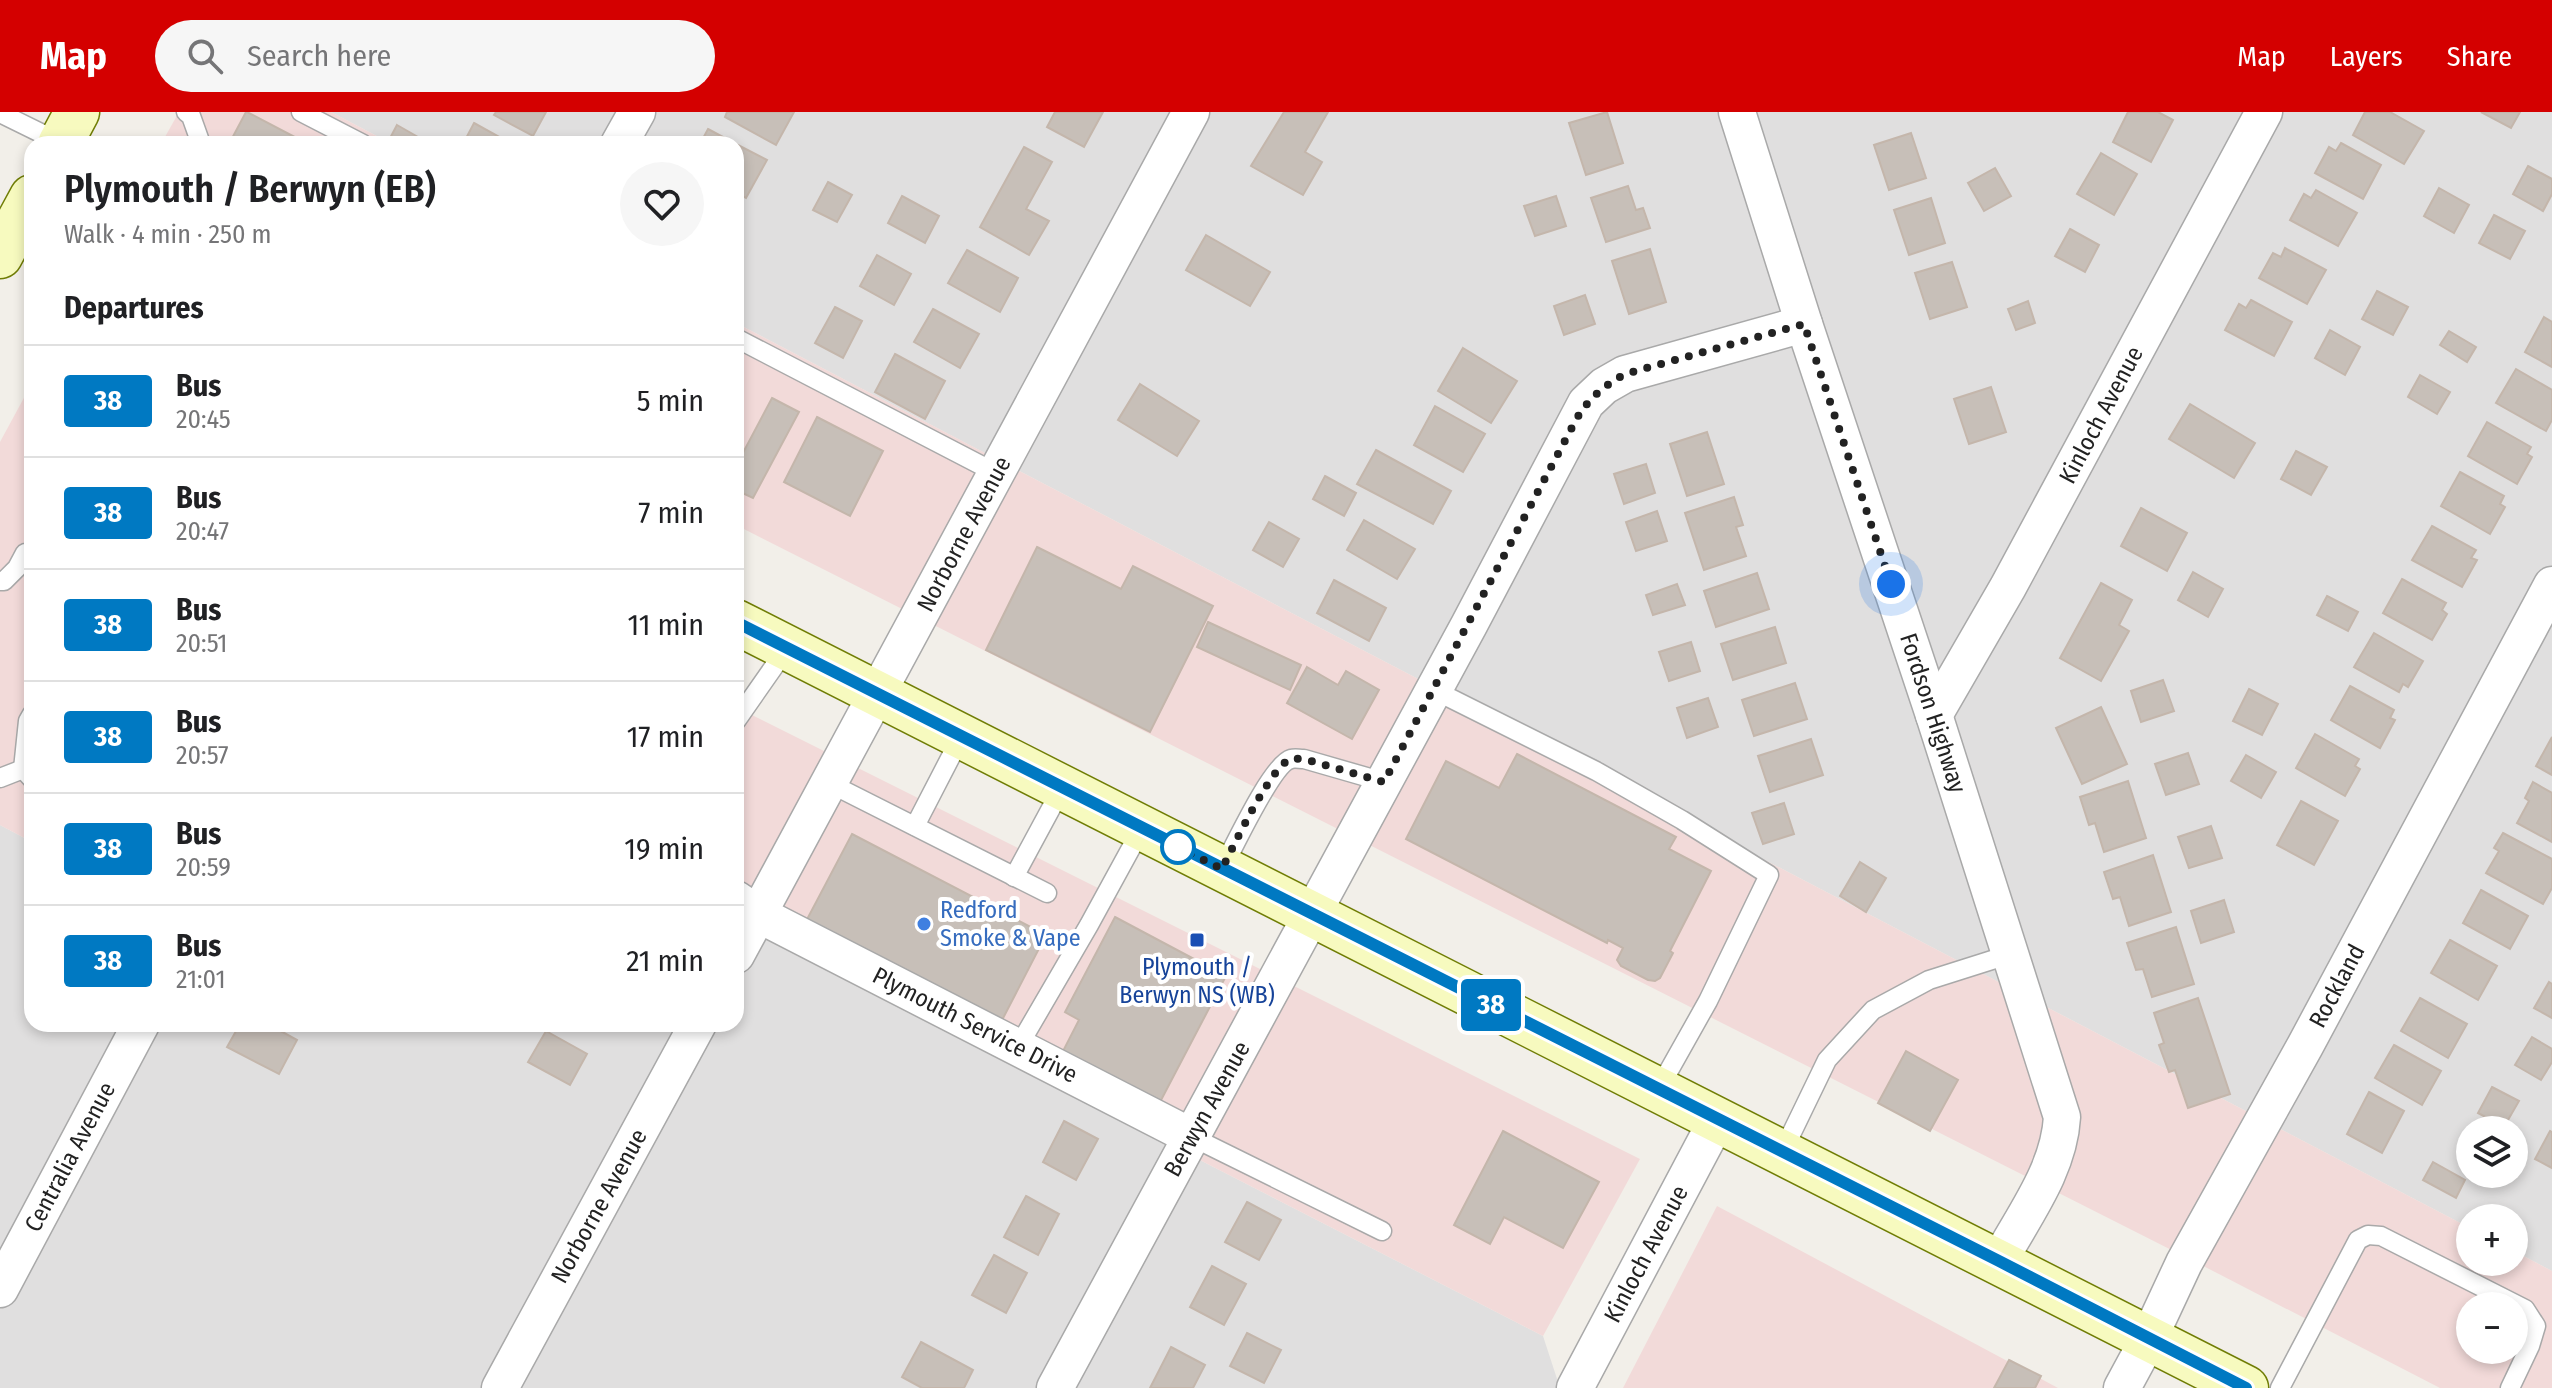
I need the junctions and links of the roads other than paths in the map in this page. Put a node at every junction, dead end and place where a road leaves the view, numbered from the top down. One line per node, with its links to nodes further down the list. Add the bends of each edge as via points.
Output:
1 (77, 112): 10 (main road)
2 (186, 112): 11 (lane)
3 (301, 112): 12 (lane)
4 (637, 112): 13 (street)
5 (1191, 112): 18 (street, Norborne Avenue)
6 (1737, 112): 16 (street, Fordson Highway)
7 (2264, 112): 27 (street, Kinloch Avenue)
8 (0, 113): 9 (lane)
9 (45, 136)
10 (64, 136)
11 (198, 136)
12 (348, 136)
13 (624, 136)
14 (24, 216): 15 (main road)
15 (9, 253)
16 (1804, 324): 24 (street, Berwyn Avenue, via 1625,374 1586,403); 27 (street, Fordson Highway)
17 (744, 342): 18 (lane)
18 (996, 473): 25 (street, Norborne Avenue)
19 (24, 555): 20 (lane)
20 (0, 581)
21 (2552, 585): 52 (street, Rockland, via 2184,1263)
22 (744, 626): 23 (main road)
23 (787, 647): 25 (main road); 26 (lane)
24 (1434, 690): 31 (street, Berwyn Avenue); 45 (lane, via 1596,771 1769,875)
25 (878, 694): 28 (main road); 32 (street, Norborne Avenue)
26 (744, 709)
27 (1934, 715): 41 (street, Fordson Highway)
28 (961, 736): 33 (main road); 34 (lane)
29 (24, 775): 30 (lane)
30 (0, 778)
31 (1384, 782): 36 (lane, via 1290,759 1261,795); 40 (street, Berwyn Avenue)
32 (829, 783): 34 (lane); 39 (street, Norborne Avenue)
33 (1062, 788): 35 (main road); 37 (lane)
34 (915, 826): 37 (lane)
35 (1142, 828): 36 (main road); 44 (lane)
36 (1222, 869): 40 (main road)
37 (1014, 877): 38 (lane)
38 (1047, 893)
39 (747, 906): 44 (street, Plymouth Service Drive)
40 (1312, 915): 45 (main road); 47 (street, Berwyn Avenue)
41 (2011, 954): 48 (lane, via 1929,980 1873,1010 1827,1060); 50 (street, Fordson Highway, via 2062,1117 2054,1161)
42 (137, 1032): 51 (street, Centralia Avenue)
43 (694, 1032): 53 (street, Norborne Avenue)
44 (1018, 1047): 47 (street, Plymouth Service Drive)
45 (1658, 1090): 46 (main road)
46 (1717, 1120): 48 (main road); 55 (street, Kinloch Avenue)
47 (1192, 1137): 49 (lane); 54 (street, Berwyn Avenue)
48 (1782, 1153): 50 (main road)
49 (1382, 1231)
50 (1999, 1261): 52 (main road)
51 (0, 1289)
52 (2149, 1338): 56 (street, Rockland); 57 (main road)
53 (500, 1388)
54 (1055, 1388)
55 (1575, 1388)
56 (2122, 1388)
57 (2246, 1388)
58 (2280, 1388): 59 (lane, via 2358,1240 2368,1235 2381,1236 2525,1309 2536,1326)
59 (2510, 1388)

